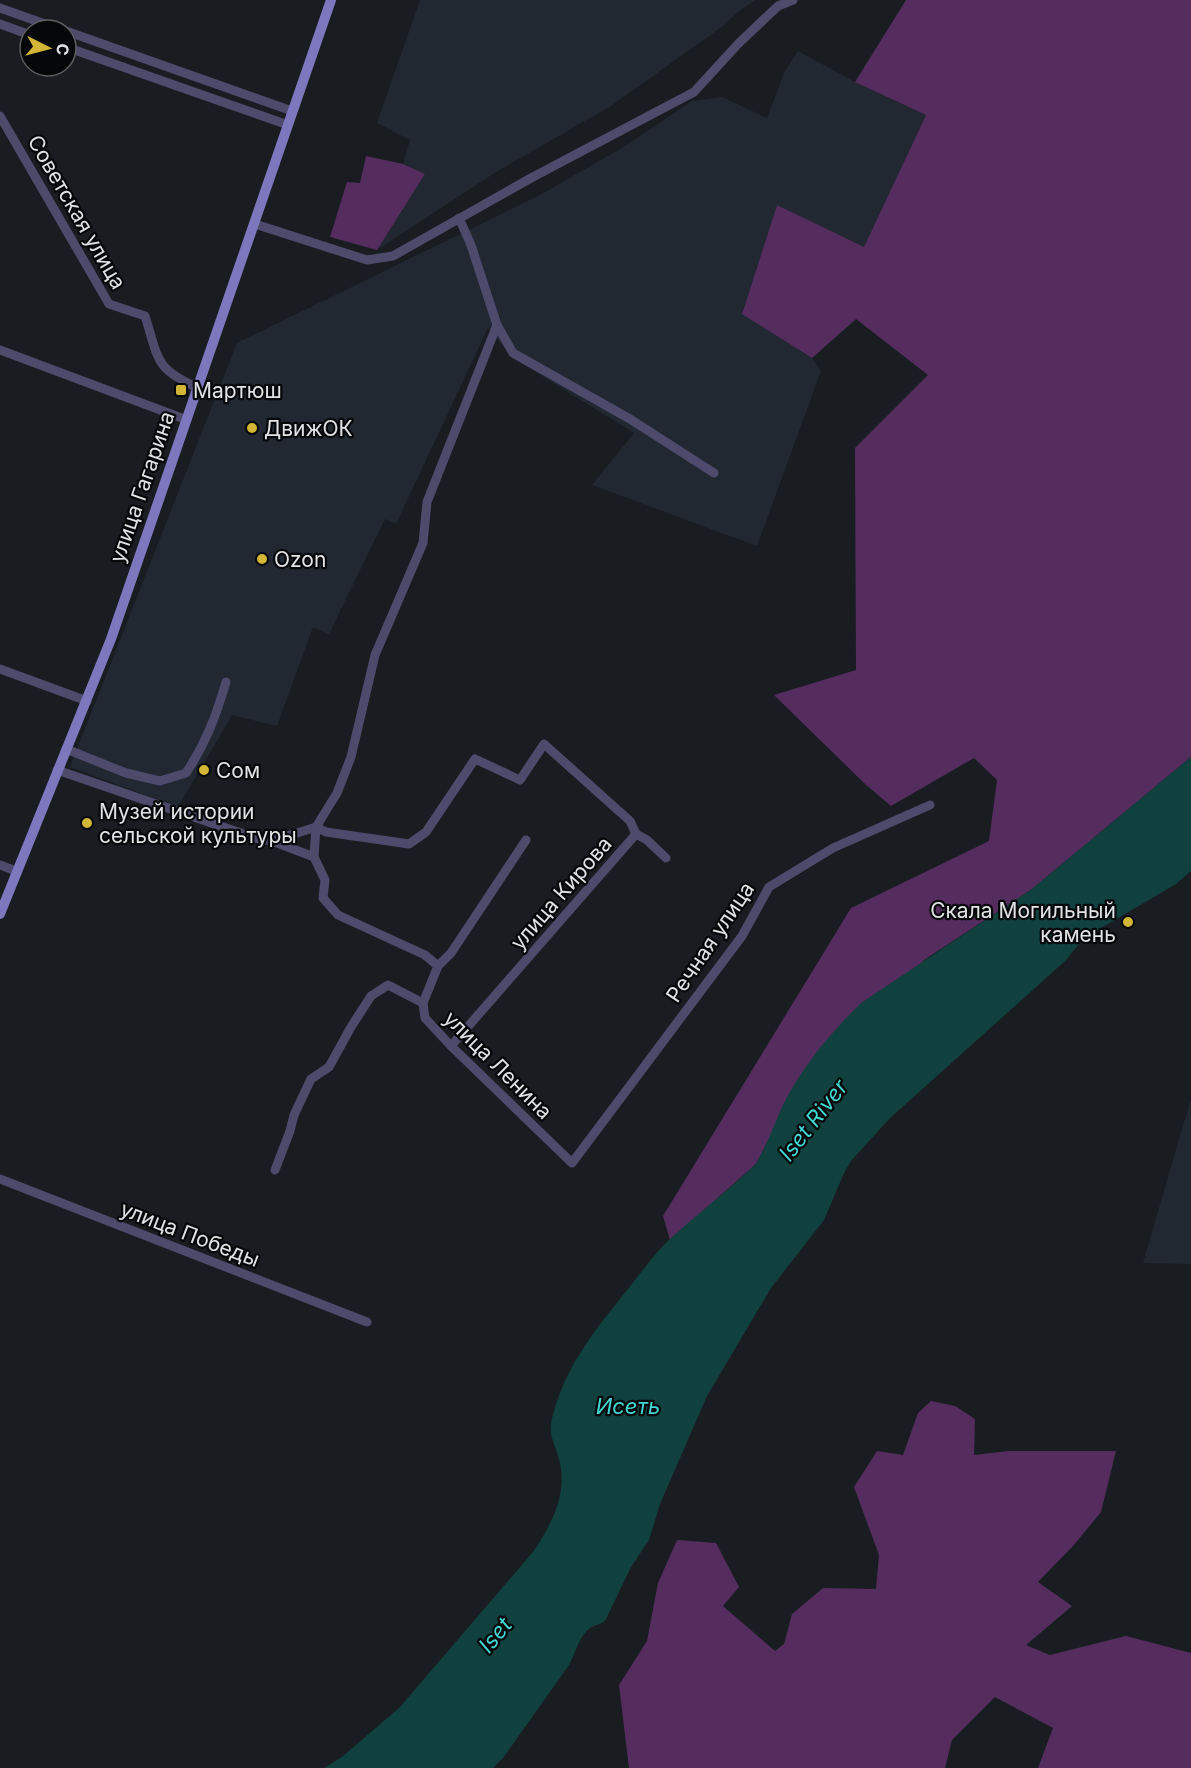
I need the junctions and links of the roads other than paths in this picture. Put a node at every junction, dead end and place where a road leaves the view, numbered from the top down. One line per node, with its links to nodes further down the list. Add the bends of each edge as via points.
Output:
1 (331, 0): 9 (main road, улица Гагарина)
2 (793, 0): 12 (street, via 778,6 694,92)
3 (0, 8): 4 (street)
4 (28, 18)
5 (0, 24): 6 (street)
6 (18, 30)
7 (78, 36): 9 (street)
8 (78, 51): 11 (street)
9 (292, 111): 11 (main road, улица Гагарина)
10 (0, 116): 16 (street, Советская улица, via 109,304 145,316 159,362 175,378)
11 (288, 125): 13 (main road, улица Гагарина)
12 (459, 218): 13 (street, via 393,256 367,260); 14 (street)
13 (255, 224): 16 (main road, улица Гагарина)
14 (496, 326): 18 (street, via 513,353 630,419); 25 (street, via 428,502 423,543 375,655 351,757 337,793)
15 (0, 350): 17 (street)
16 (198, 388): 17 (main road, улица Гагарина)
17 (187, 420): 21 (main road, улица Гагарина)
18 (714, 473)
19 (0, 669): 21 (street)
20 (226, 682): 22 (street, via 215,721 186,773 160,781 126,773)
21 (87, 701): 22 (main road, улица Гагарина)
22 (66, 749): 23 (main road, улица Гагарина)
23 (57, 770): 28 (street); 32 (main road, улица Гагарина)
24 (930, 805): 37 (street, Речная улица, via 833,848 769,887 742,936)
25 (316, 826): 26 (street, улица Кирова, via 326,832 409,844 426,832 475,759 520,780 544,744 630,821); 28 (street); 29 (street)
26 (636, 834): 30 (street); 36 (street, улица Кирова)
27 (526, 840): 34 (street, улица Ленина, via 451,953)
28 (273, 841): 29 (street)
29 (314, 857): 34 (street, via 325,880 323,898 338,915 425,955)
30 (666, 858)
31 (0, 865): 32 (street)
32 (16, 871): 33 (main road, улица Гагарина)
33 (0, 914)
34 (438, 966): 35 (street, улица Ленина)
35 (423, 1003): 36 (street, улица Ленина, via 425,1018); 38 (street, via 388,985 371,996 329,1067 311,1079)
36 (451, 1046): 37 (street, улица Ленина)
37 (572, 1163)
38 (275, 1170)
39 (0, 1179): 40 (street, улица Победы)
40 (367, 1322)

